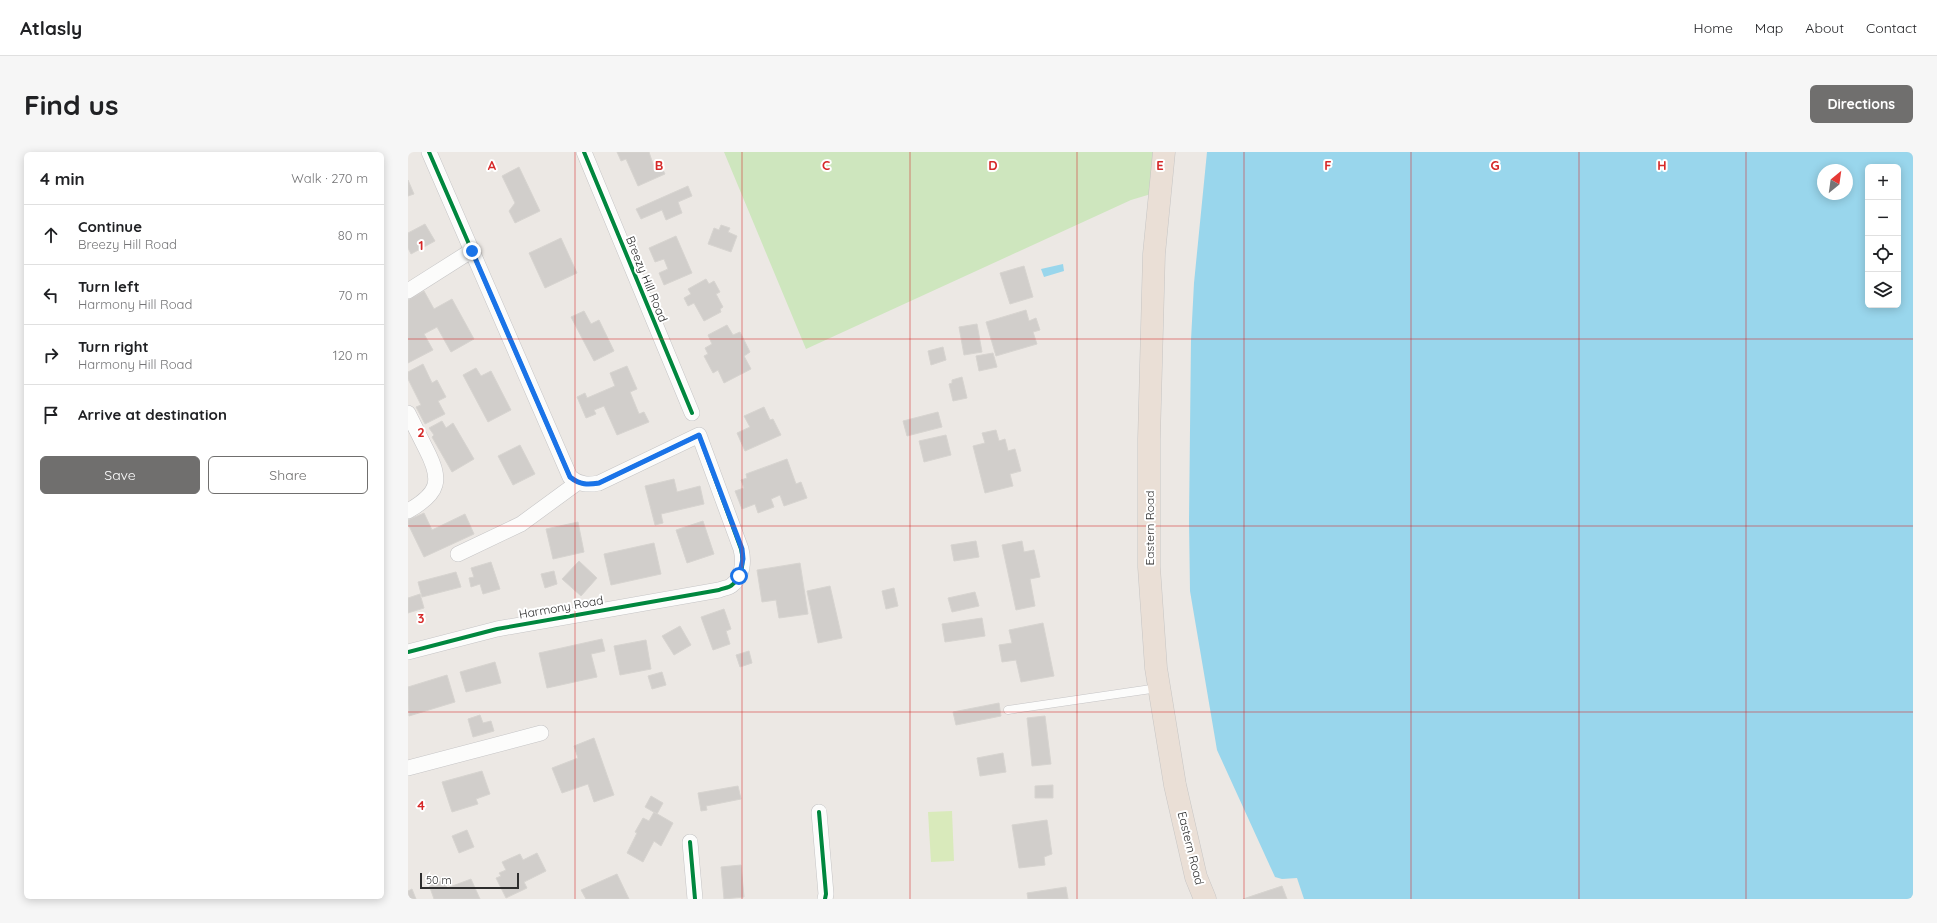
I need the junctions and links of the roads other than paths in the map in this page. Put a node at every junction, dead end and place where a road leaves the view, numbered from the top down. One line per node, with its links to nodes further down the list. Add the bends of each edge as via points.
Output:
1 (429, 152): 4 (street)
2 (584, 152): 7 (street, Breezy Hill Road)
3 (1164, 152): 12 (highway, Eastern Road, via 1154,254 1149,439 1149,567)
4 (472, 251): 5 (street); 8 (street, via 564,464 570,477)
5 (408, 291)
6 (408, 413): 9 (street, via 435,468 436,482 422,503)
7 (692, 413)
8 (577, 483): 10 (street, via 521,524); 11 (street, Harmony Road, via 599,483 699,435 742,549 743,559 739,576 731,586 719,590 497,629)
9 (408, 511)
10 (458, 554)
11 (408, 652)
12 (1159, 688): 13 (lane); 20 (highway, Eastern Road, via 1175,785 1196,877)
13 (1008, 710)
14 (541, 733): 15 (street)
15 (408, 768)
16 (819, 812): 19 (street)
17 (690, 842): 18 (street)
18 (695, 899)
19 (825, 899)
20 (1205, 899)

